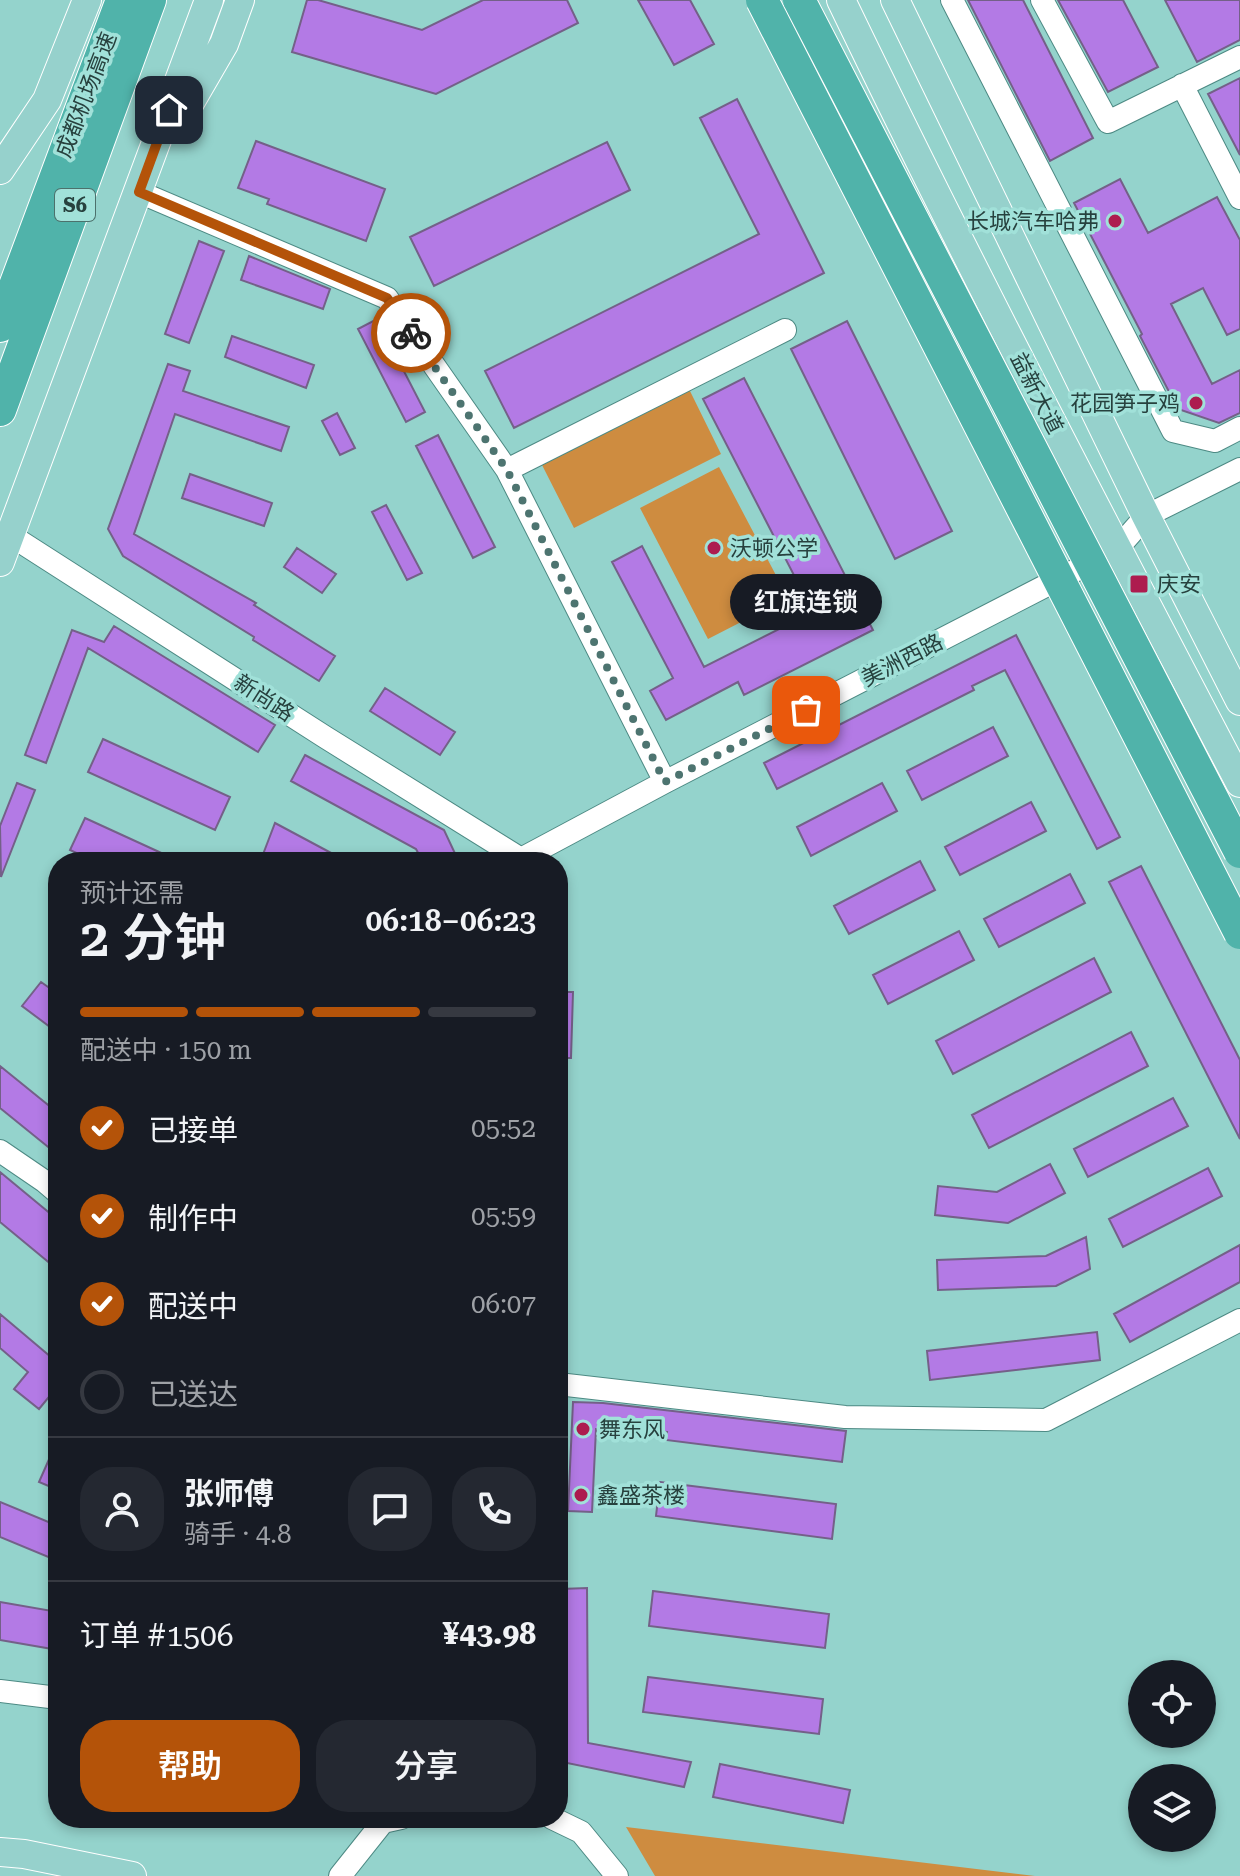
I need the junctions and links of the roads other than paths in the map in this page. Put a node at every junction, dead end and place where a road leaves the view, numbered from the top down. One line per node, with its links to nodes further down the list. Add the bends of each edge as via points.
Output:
1 (66, 0): 15 (main road)
2 (87, 0): 15 (main road, via 47,100)
3 (122, 0): 18 (highway, 成都机场高速 / S6)
4 (150, 0): 20 (highway, 成都机场高速 / S6)
5 (209, 0): 16 (main road)
6 (240, 0): 16 (main road, via 224,44)
7 (762, 0): 34 (highway, bridge)
8 (799, 0): 33 (highway, bridge)
9 (841, 0): 26 (main road, 益新大道)
10 (895, 0): 24 (main road, 益新大道)
11 (952, 0): 21 (street, via 1173,431 1215,441)
12 (1042, 0): 14 (street, via 1108,122)
13 (1240, 57): 14 (street)
14 (1182, 85): 17 (street)
15 (0, 169)
16 (139, 192): 23 (street, via 387,298); 25 (main road)
17 (1240, 198)
18 (0, 326)
19 (785, 330): 23 (street)
20 (0, 410)
21 (1240, 428)
22 (1240, 469): 24 (street)
23 (507, 470): 29 (street)
24 (1146, 516): 26 (street, 美洲西路); 28 (main road, 益新大道)
25 (10, 535): 27 (main road); 31 (street, 新尚路)
26 (1117, 549): 29 (street, 美洲西路); 30 (main road, 益新大道)
27 (0, 562)
28 (1240, 701)
29 (665, 782): 32 (street, 美洲西路)
30 (1240, 783)
31 (508, 852)
32 (536, 852)
33 (1240, 852)
34 (1240, 933)
35 (0, 1151): 36 (street)
36 (48, 1184)
37 (1240, 1320): 38 (street, via 1046,1420 845,1417)
38 (568, 1385)
39 (0, 1691): 40 (street)
40 (48, 1697)
41 (568, 1826): 46 (street, via 581,1832)
42 (378, 1828): 45 (street)
43 (0, 1852): 44 (main road)
44 (132, 1876)
45 (340, 1876)
46 (617, 1876)

